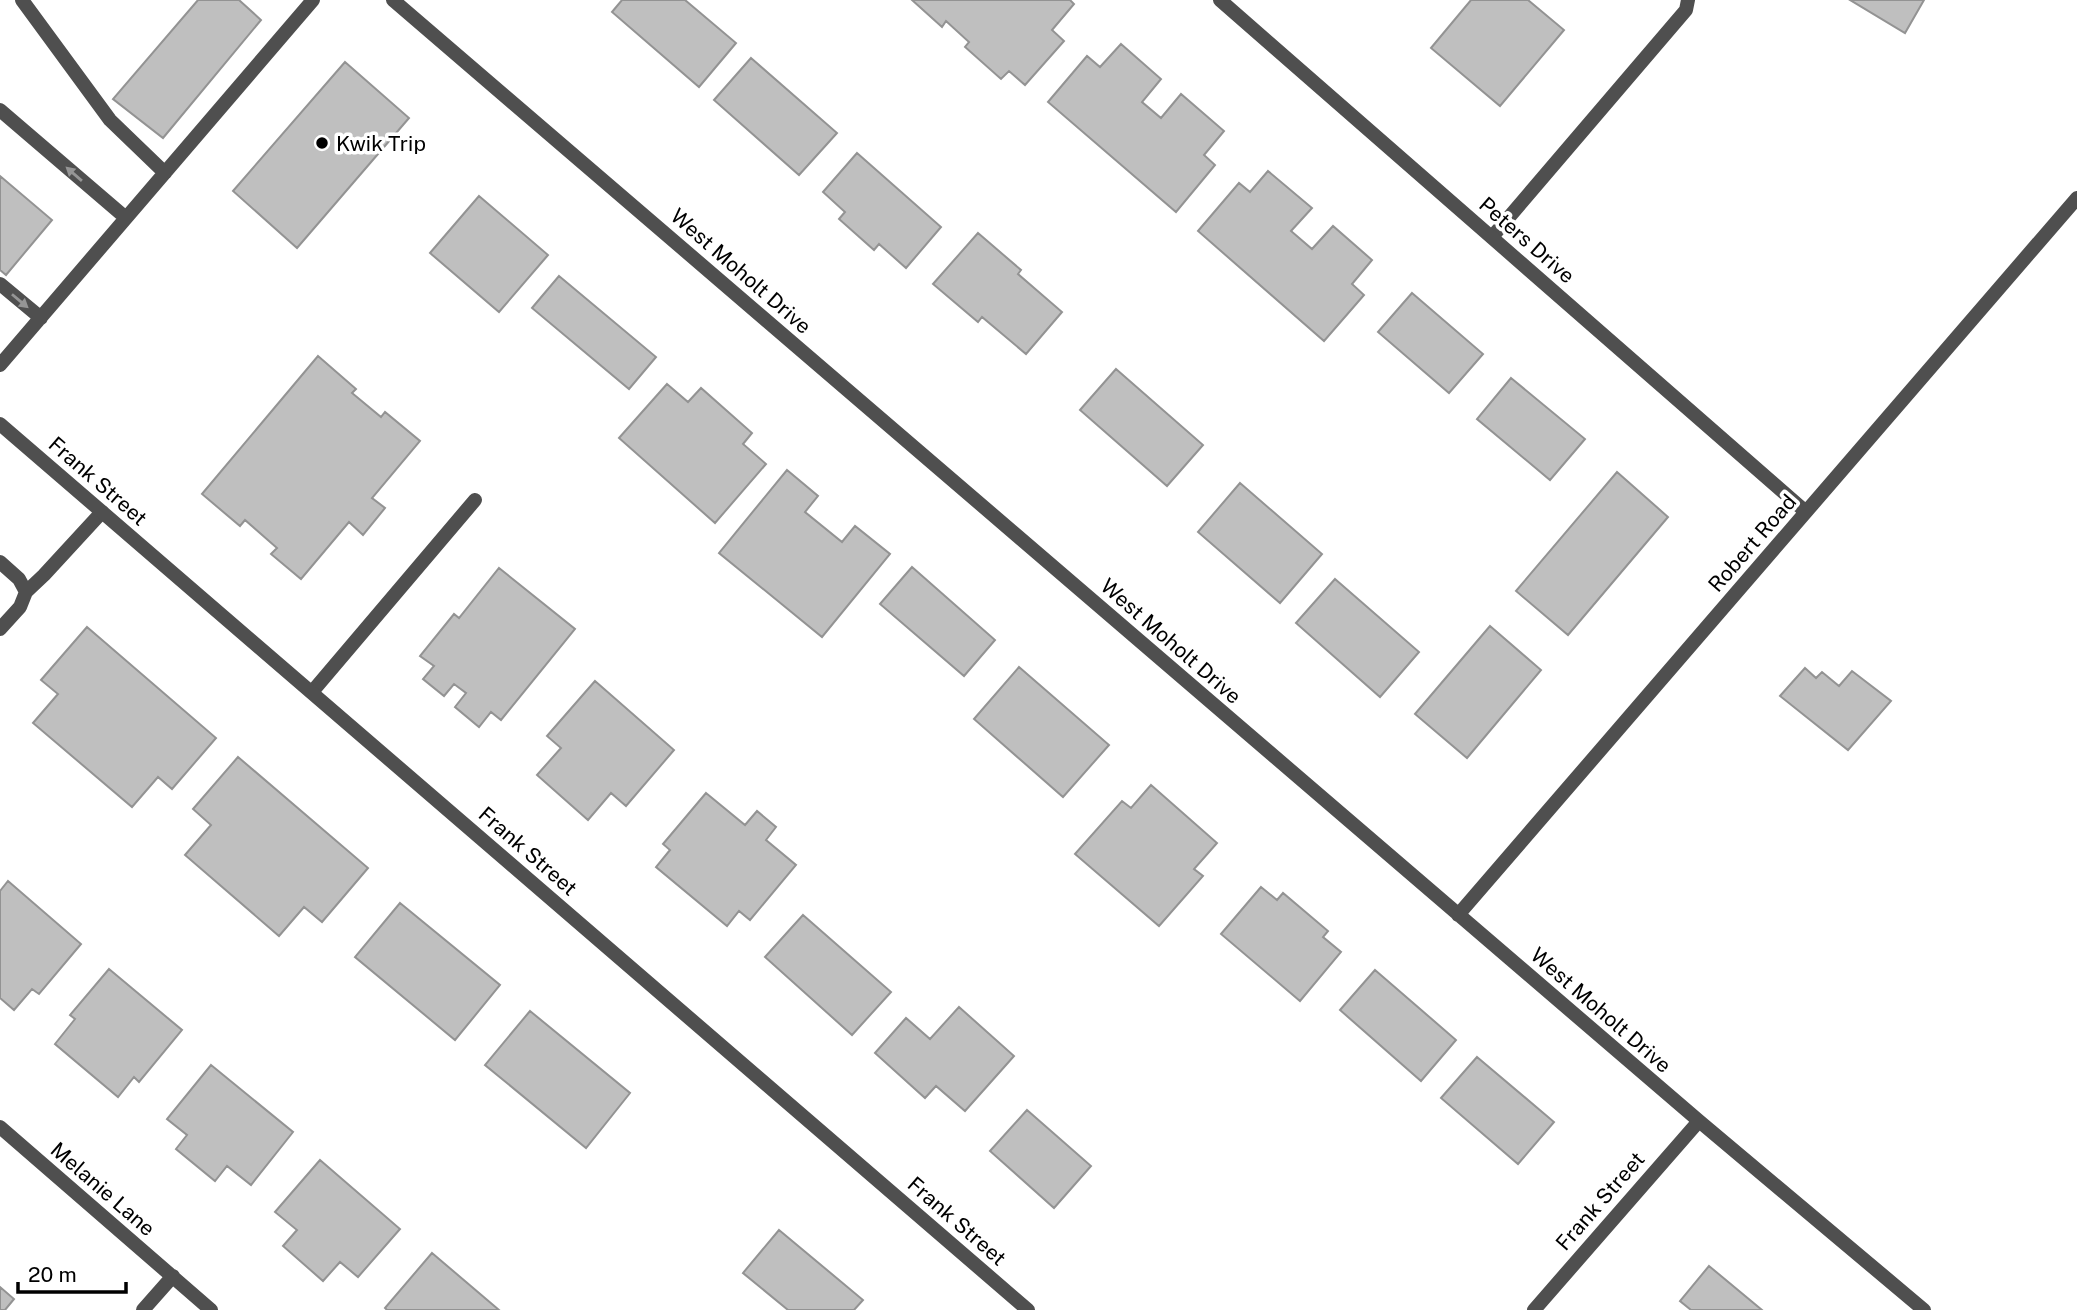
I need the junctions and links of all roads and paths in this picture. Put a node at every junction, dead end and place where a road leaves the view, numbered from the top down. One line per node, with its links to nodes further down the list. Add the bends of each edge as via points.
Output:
1 (22, 0): 7 (street, via 110,120)
2 (313, 0): 7 (street)
3 (393, 0): 22 (street, West Moholt Drive)
4 (1220, 0): 10 (street, Peters Drive)
5 (1688, 0): 10 (street, via 1686,10)
6 (0, 110): 9 (street, one-way to 6)
7 (165, 173): 9 (street)
8 (2077, 198): 17 (street, Robert Road)
9 (126, 218): 12 (street)
10 (1492, 237): 17 (street, Peters Drive)
11 (0, 284): 12 (street, one-way to 12)
12 (41, 318): 13 (street)
13 (0, 365)
14 (0, 424): 16 (street, Frank Street)
15 (475, 500): 21 (street)
16 (102, 512): 19 (street); 21 (street, Frank Street)
17 (1807, 512): 22 (street, Robert Road)
18 (0, 562): 19 (street)
19 (26, 592): 20 (street, via 20,607)
20 (0, 629)
21 (312, 692): 28 (street, Frank Street)
22 (1458, 915): 23 (street, West Moholt Drive)
23 (1699, 1121): 29 (street, Frank Street); 30 (street, West Moholt Drive)
24 (0, 1127): 25 (street, Melanie Lane)
25 (173, 1276): 26 (street); 27 (street, Melanie Lane)
26 (143, 1310)
27 (211, 1310)
28 (1028, 1310)
29 (1534, 1310)
30 (1924, 1310)

